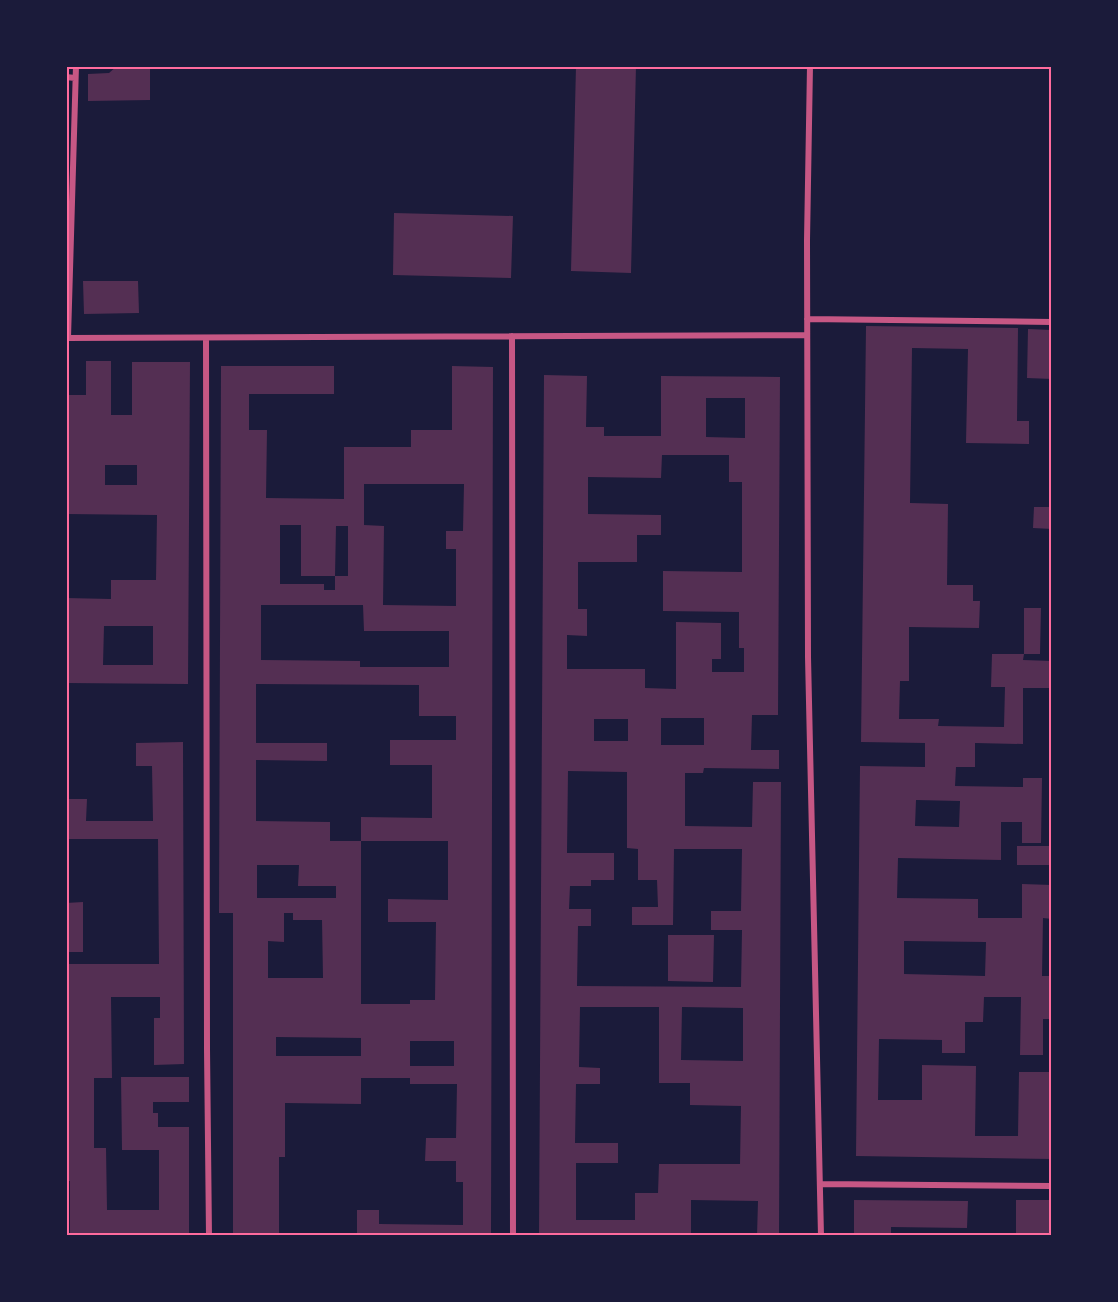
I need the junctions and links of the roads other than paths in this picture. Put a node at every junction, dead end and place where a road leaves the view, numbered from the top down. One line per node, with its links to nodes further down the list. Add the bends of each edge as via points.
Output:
1 (76, 66): 4 (street)
2 (810, 66): 5 (street)
3 (66, 77): 4 (street)
4 (75, 78): 9 (street)
5 (807, 319): 6 (street); 7 (street)
6 (1052, 322)
7 (807, 335): 8 (street); 11 (street, via 808,657)
8 (512, 336): 10 (street); 14 (street)
9 (67, 338): 10 (street)
10 (206, 339): 13 (street)
11 (820, 1184): 12 (street); 15 (street)
12 (1052, 1186)
13 (209, 1236)
14 (513, 1236)
15 (821, 1236)

